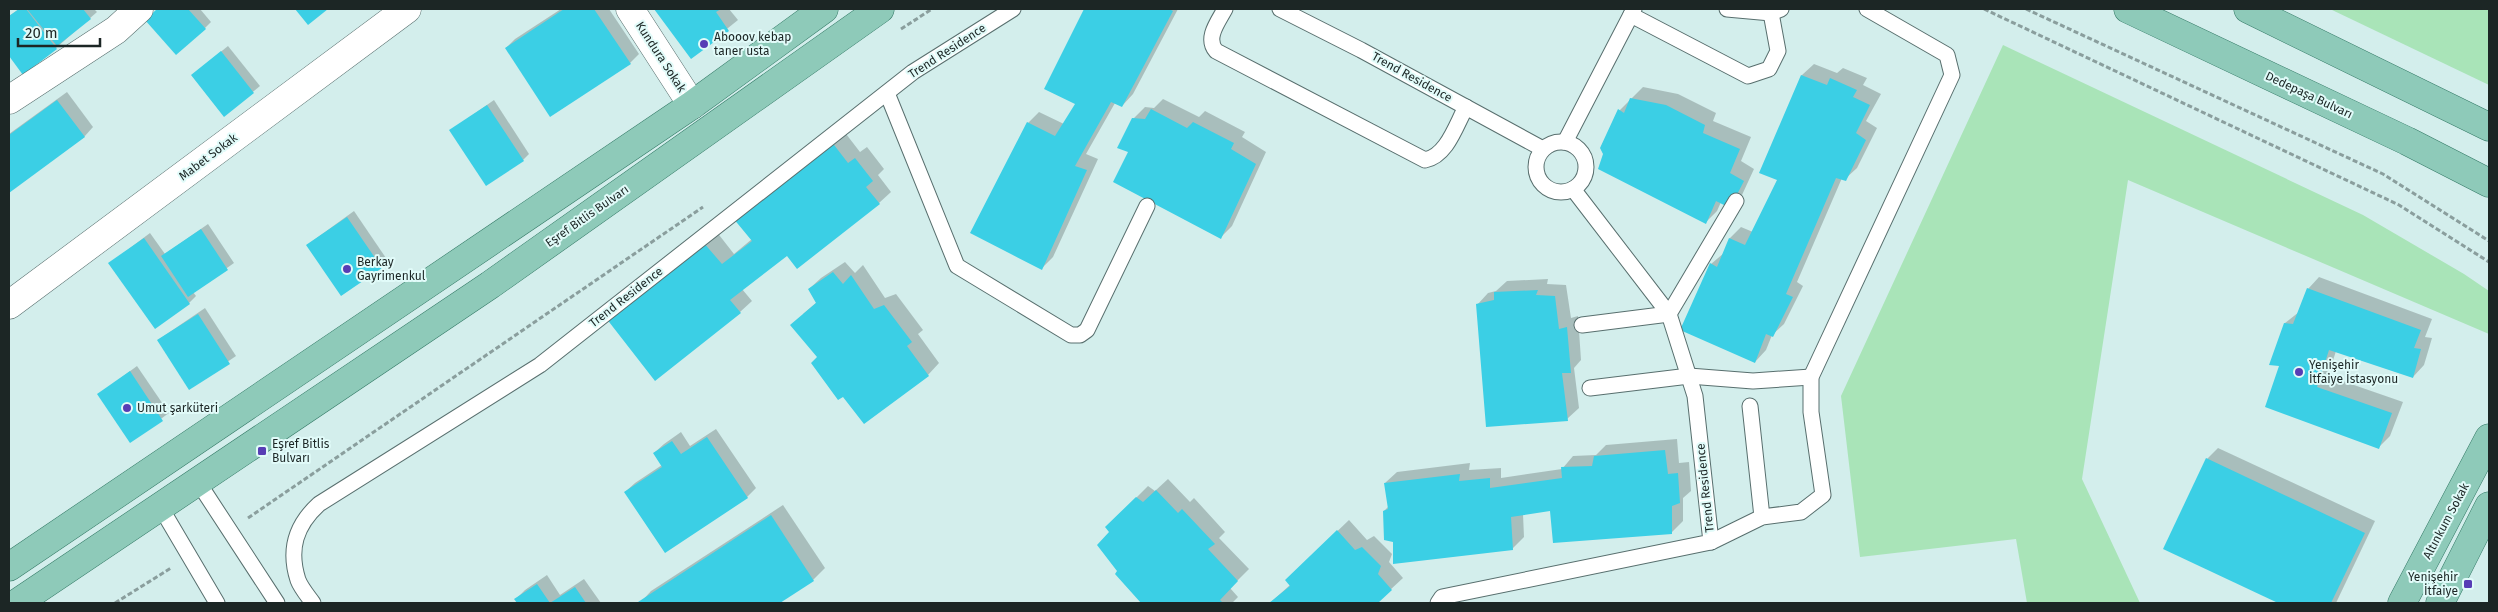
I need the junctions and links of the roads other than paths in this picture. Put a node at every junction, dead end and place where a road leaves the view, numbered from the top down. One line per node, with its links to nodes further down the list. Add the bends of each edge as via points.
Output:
1 (139, 9): 16 (street, via 116,30)
2 (407, 9): 26 (street, Mabet Sokak)
3 (630, 9): 17 (street, Kundura Sokak)
4 (824, 9): 17 (main road)
5 (880, 9): 34 (main road, Eşref Bitlis Bulvarı, via 490,284)
6 (1013, 9): 15 (lane, Trend Residence, via 913,72)
7 (1225, 9): 18 (lane, via 1211,37 1216,52 1425,160 1441,153)
8 (1280, 9): 18 (lane, Trend Residence)
9 (1727, 9): 13 (lane)
10 (1867, 9): 30 (lane, via 1947,55 1952,75)
11 (2128, 9): 22 (main road, Dedepaşa Bulvarı, via 2407,141)
12 (2248, 9): 19 (main road)
13 (1776, 11): 14 (lane, via 1778,52 1769,69 1748,76)
14 (1633, 12): 20 (lane)
15 (887, 93): 25 (lane, via 957,266 1071,335 1080,335 1087,330); 43 (lane, Trend Residence, via 540,365 314,509 301,523 294,544 298,581)
16 (9, 100)
17 (692, 105): 39 (main road)
18 (1466, 106): 21 (lane, Trend Residence)
19 (2489, 127)
20 (1565, 142): 21 (lane, via 1552,143); 23 (lane, via 1577,148 1585,161 1584,177)
21 (1543, 149): 23 (lane, via 1536,164 1539,180 1552,191)
22 (2485, 182)
23 (1573, 189): 27 (lane, Trend Residence)
24 (1736, 201): 27 (lane)
25 (1147, 206)
26 (9, 305)
27 (1668, 314): 28 (lane); 29 (lane, Trend Residence)
28 (1582, 325)
29 (1689, 376): 30 (lane, via 1753,381); 31 (lane); 38 (lane, Trend Residence, via 1696,396)
30 (1811, 377): 37 (lane, via 1811,412 1823,495 1801,512)
31 (1590, 388)
32 (1750, 406): 37 (lane)
33 (2489, 438): 45 (main road, Altınkum Sokak)
34 (198, 482): 36 (main road, Eşref Bitlis Bulvarı); 42 (lane)
35 (2489, 506): 46 (main road)
36 (160, 508): 40 (main road, Eşref Bitlis Bulvarı); 41 (lane)
37 (1762, 517): 38 (lane)
38 (1711, 542): 44 (lane, Trend Residence, via 1442,597)
39 (9, 566)
40 (17, 603)
41 (217, 603)
42 (276, 603)
43 (313, 603)
44 (1438, 603)
45 (2402, 603)
46 (2440, 603)

